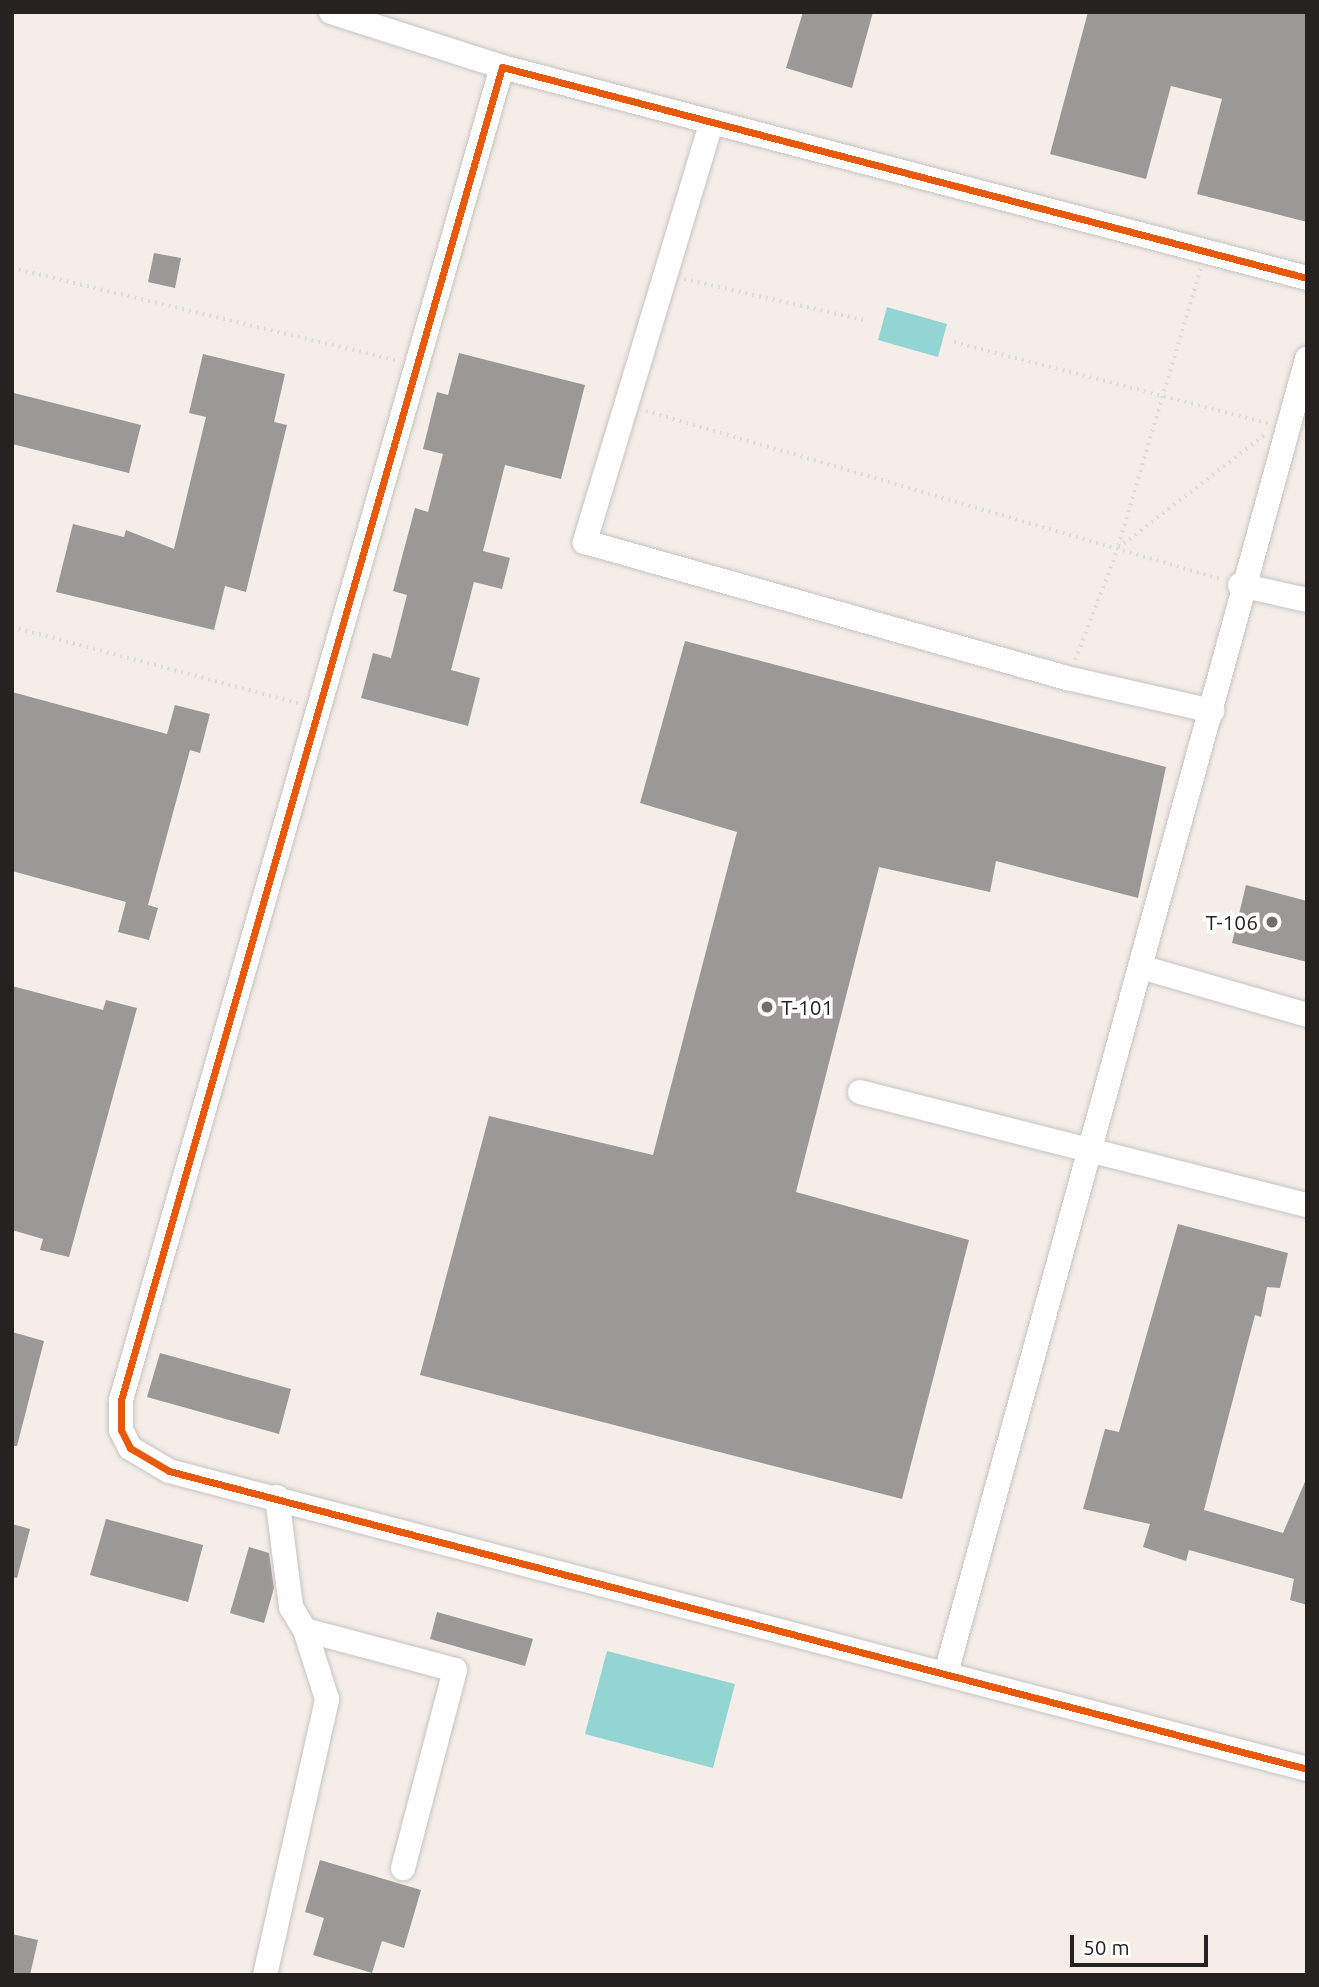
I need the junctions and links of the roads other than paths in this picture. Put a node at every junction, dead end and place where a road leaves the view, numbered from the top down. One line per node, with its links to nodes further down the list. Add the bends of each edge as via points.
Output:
1 (331, 12): 2 (street)
2 (502, 67): 3 (street); 14 (street, via 323,709 121,1400 121,1430 146,1462)
3 (711, 124): 4 (street); 8 (street, via 585,542 1068,678)
4 (1307, 278)
5 (1307, 359): 6 (street)
6 (1240, 585): 7 (street); 8 (street)
7 (1307, 600)
8 (1212, 711): 9 (street)
9 (1140, 967): 10 (street); 12 (street)
10 (1307, 1015)
11 (860, 1092): 12 (street)
12 (1093, 1149): 13 (street); 16 (street)
13 (1307, 1205)
14 (277, 1497): 15 (street, via 291,1607); 16 (street)
15 (305, 1630): 18 (street, via 455,1670); 19 (street, via 327,1699)
16 (946, 1673): 17 (street)
17 (1307, 1769)
18 (403, 1868)
19 (265, 1975)

